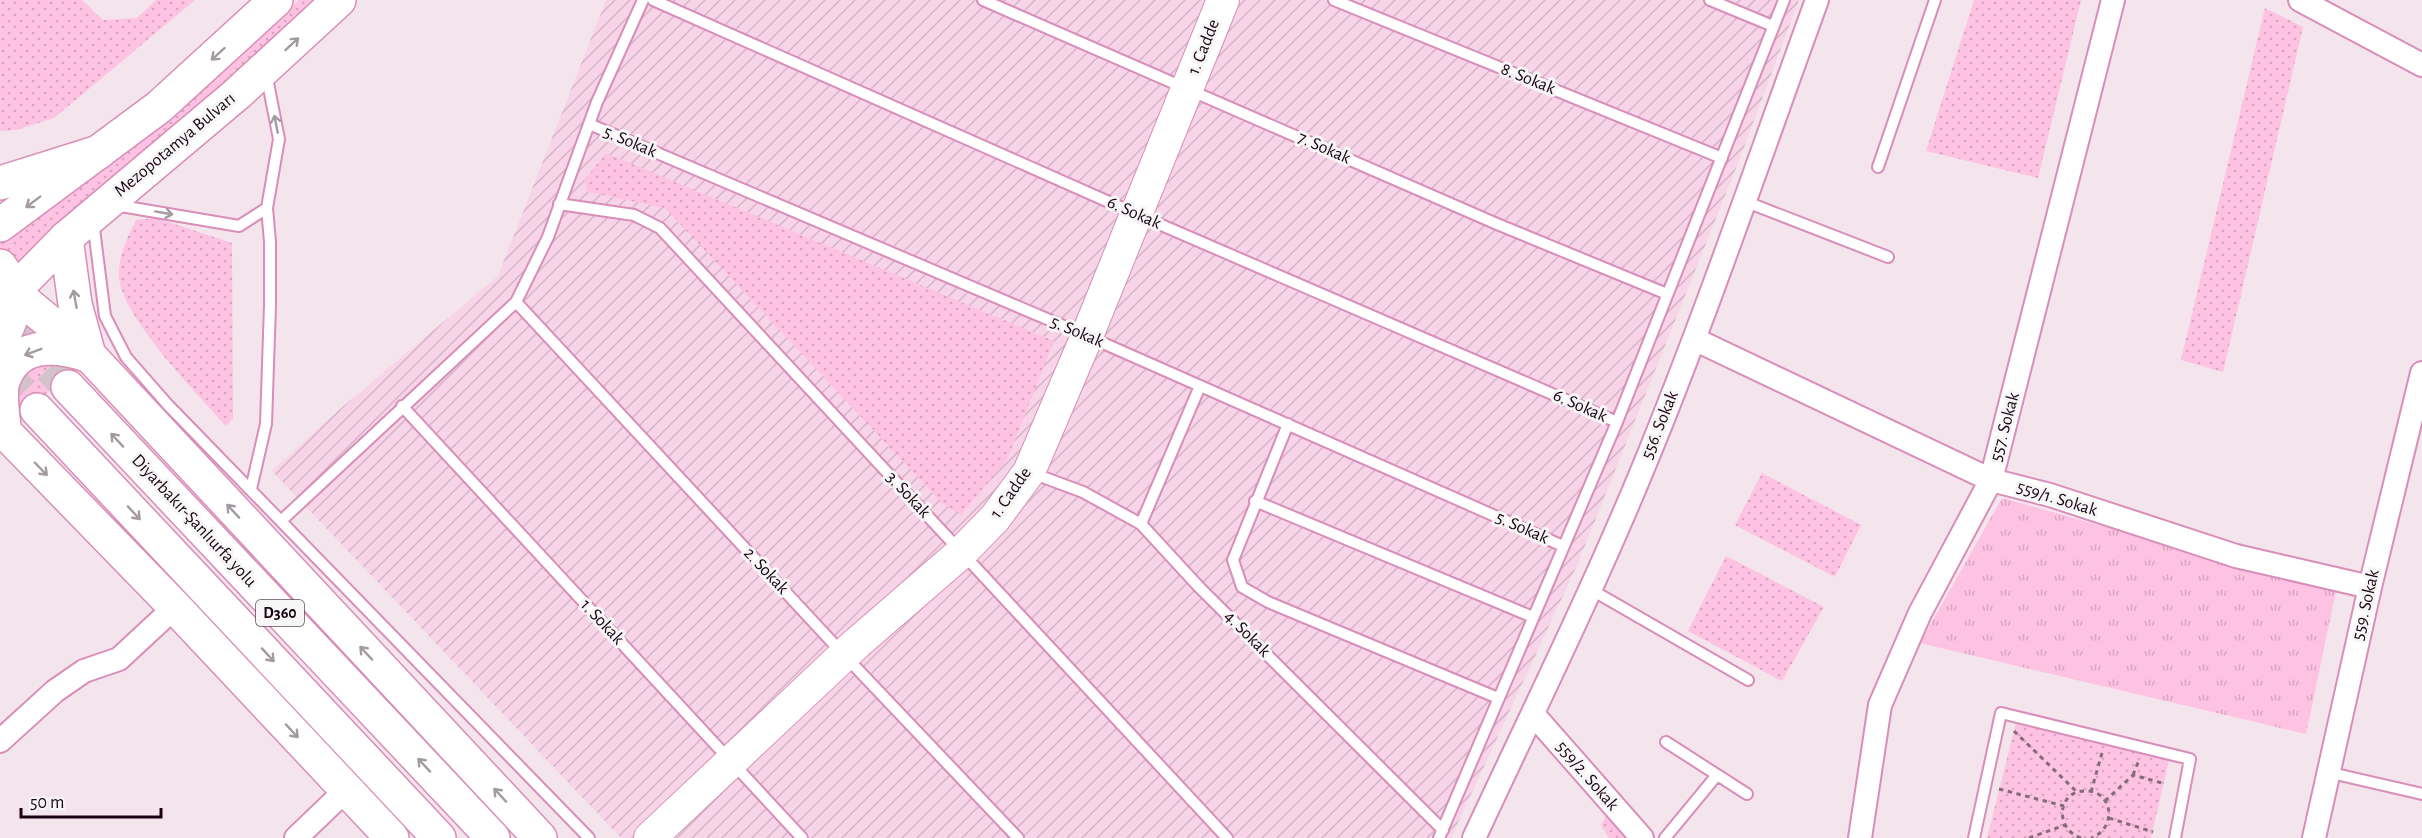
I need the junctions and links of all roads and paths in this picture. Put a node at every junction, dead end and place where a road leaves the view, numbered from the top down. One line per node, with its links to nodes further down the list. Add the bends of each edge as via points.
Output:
1 (276, 0): 19 (main road, one-way to 19, via 159,107)
2 (339, 0): 16 (main road, Mezopotamya Bulvarı, one-way to 2)
3 (643, 0): 18 (lane)
4 (653, 0): 27 (lane, 6. Sokak)
5 (983, 0): 17 (lane, 7. Sokak)
6 (1223, 0): 17 (street, 1. Cadde)
7 (1334, 0): 20 (lane, 8. Sokak)
8 (1710, 0): 14 (lane)
9 (1784, 0): 14 (lane)
10 (1817, 0): 23 (street, 556. Sokak)
11 (1935, 0): 21 (lane)
12 (2113, 0): 47 (street, 557. Sokak)
13 (2300, 0): 15 (street)
14 (1773, 26): 20 (lane)
15 (2422, 65)
16 (265, 68): 25 (lane, one-way to 16, via 279,139); 26 (main road, Mezopotamya Bulvarı)
17 (1187, 88): 27 (street, 1. Cadde); 32 (lane, 7. Sokak)
18 (589, 124): 24 (lane); 34 (lane, 5. Sokak)
19 (99, 152): 22 (main road); 28 (main road, one-way to 28)
20 (1722, 158): 32 (lane)
21 (1878, 167)
22 (0, 183)
23 (1744, 201): 30 (lane); 35 (street, 556. Sokak)
24 (559, 204): 33 (lane, via 548,237); 53 (lane, 3. Sokak, via 634,215 660,228)
25 (267, 208): 26 (lane, one-way to 25, via 239,226); 48 (lane, via 270,305 266,424)
26 (99, 209): 29 (main road, Mezopotamya Bulvarı); 48 (lane, via 105,316 126,357)
27 (1136, 214): 34 (street, 1. Cadde); 43 (lane, 6. Sokak)
28 (0, 225)
29 (66, 238): 31 (main road, Mezopotamya Bulvarı); 37 (main road, one-way to 29, via 75,304)
30 (1888, 256)
31 (7, 279): 36 (main road, via 14,311); 37 (main road)
32 (1667, 294): 43 (lane)
33 (516, 302): 41 (lane); 58 (lane, 2. Sokak)
34 (1087, 336): 39 (lane, 5. Sokak); 46 (street, 1. Cadde)
35 (1694, 339): 47 (street, 559/1. Sokak); 55 (street, 556. Sokak, via 1652,447)
36 (0, 340)
37 (89, 355): 45 (main road, one-way to 45, via 49,347 13,362 2,386); 86 (main road, one-way to 37)
38 (2422, 373): 54 (street, 559. Sokak)
39 (1200, 386): 44 (lane, 5. Sokak); 51 (lane)
40 (68, 387): 85 (main road, Diyarbakır-Şanlıurfa yolu / D360, one-way to 40)
41 (402, 406): 50 (lane); 66 (lane, 1. Sokak)
42 (37, 410): 84 (main road, Diyarbakır-Şanlıurfa yolu / D360, one-way to 84)
43 (1617, 422): 52 (lane)
44 (1288, 424): 49 (lane); 52 (lane, 5. Sokak)
45 (3, 430): 56 (main road, one-way to 56)
46 (1029, 472): 51 (lane, 4. Sokak, via 1083,492); 53 (street, 1. Cadde, via 995,518)
47 (1991, 480): 54 (street, 559/1. Sokak, via 2050,495 2236,556); 95 (street, 557. Sokak, via 1920,613 1880,705)
48 (251, 489): 50 (lane)
49 (1255, 501): 57 (lane); 60 (lane, via 1233,560 1242,587 1268,602)
50 (282, 520): 87 (lane)
51 (1141, 524): 81 (lane, 4. Sokak)
52 (1563, 546): 57 (lane)
53 (961, 553): 58 (street, 1. Cadde); 91 (lane, 3. Sokak)
54 (2370, 587): 67 (street, 559. Sokak)
55 (1589, 589): 59 (lane); 61 (street, 556. Sokak)
56 (175, 608): 63 (street, via 119,659 84,672 55,691); 71 (main road, one-way to 71)
57 (1533, 617): 60 (lane)
58 (845, 656): 66 (street, 1. Cadde); 90 (lane, 2. Sokak)
59 (1748, 680)
60 (1498, 698): 81 (lane)
61 (1533, 714): 92 (street, 556. Sokak); 93 (street, 559/2. Sokak)
62 (2012, 729): 72 (path)
63 (0, 741)
64 (1666, 742): 68 (lane)
65 (2103, 752): 73 (path)
66 (732, 762): 88 (street, 1. Cadde); 89 (lane, 1. Sokak)
67 (2327, 772): 74 (lane); 101 (street, 559. Sokak)
68 (1717, 775): 75 (lane); 94 (lane)
69 (2162, 783): 76 (path, via 2133,776)
70 (1996, 788): 77 (path)
71 (347, 789): 82 (street); 83 (main road)
72 (2077, 792): 73 (path); 77 (path)
73 (2091, 792): 76 (path)
74 (2422, 794)
75 (1747, 795)
76 (2105, 801): 78 (path)
77 (2064, 806): 79 (path)
78 (2109, 818): 80 (path); 99 (path, via 2103,831)
79 (2065, 825): 97 (path); 98 (path)
80 (2153, 832)
81 (1441, 834)
82 (296, 838)
83 (392, 838)
84 (439, 838)
85 (493, 838)
86 (540, 838)
87 (589, 838)
88 (650, 838)
89 (802, 838)
90 (1018, 838)
91 (1227, 838)
92 (1474, 838)
93 (1642, 838)
94 (1665, 838)
95 (1860, 838)
96 (1974, 838): 100 (lane, via 2001,713 2190,759)
97 (2029, 838)
98 (2081, 838)
99 (2091, 838)
100 (2175, 838)
101 (2314, 838)

